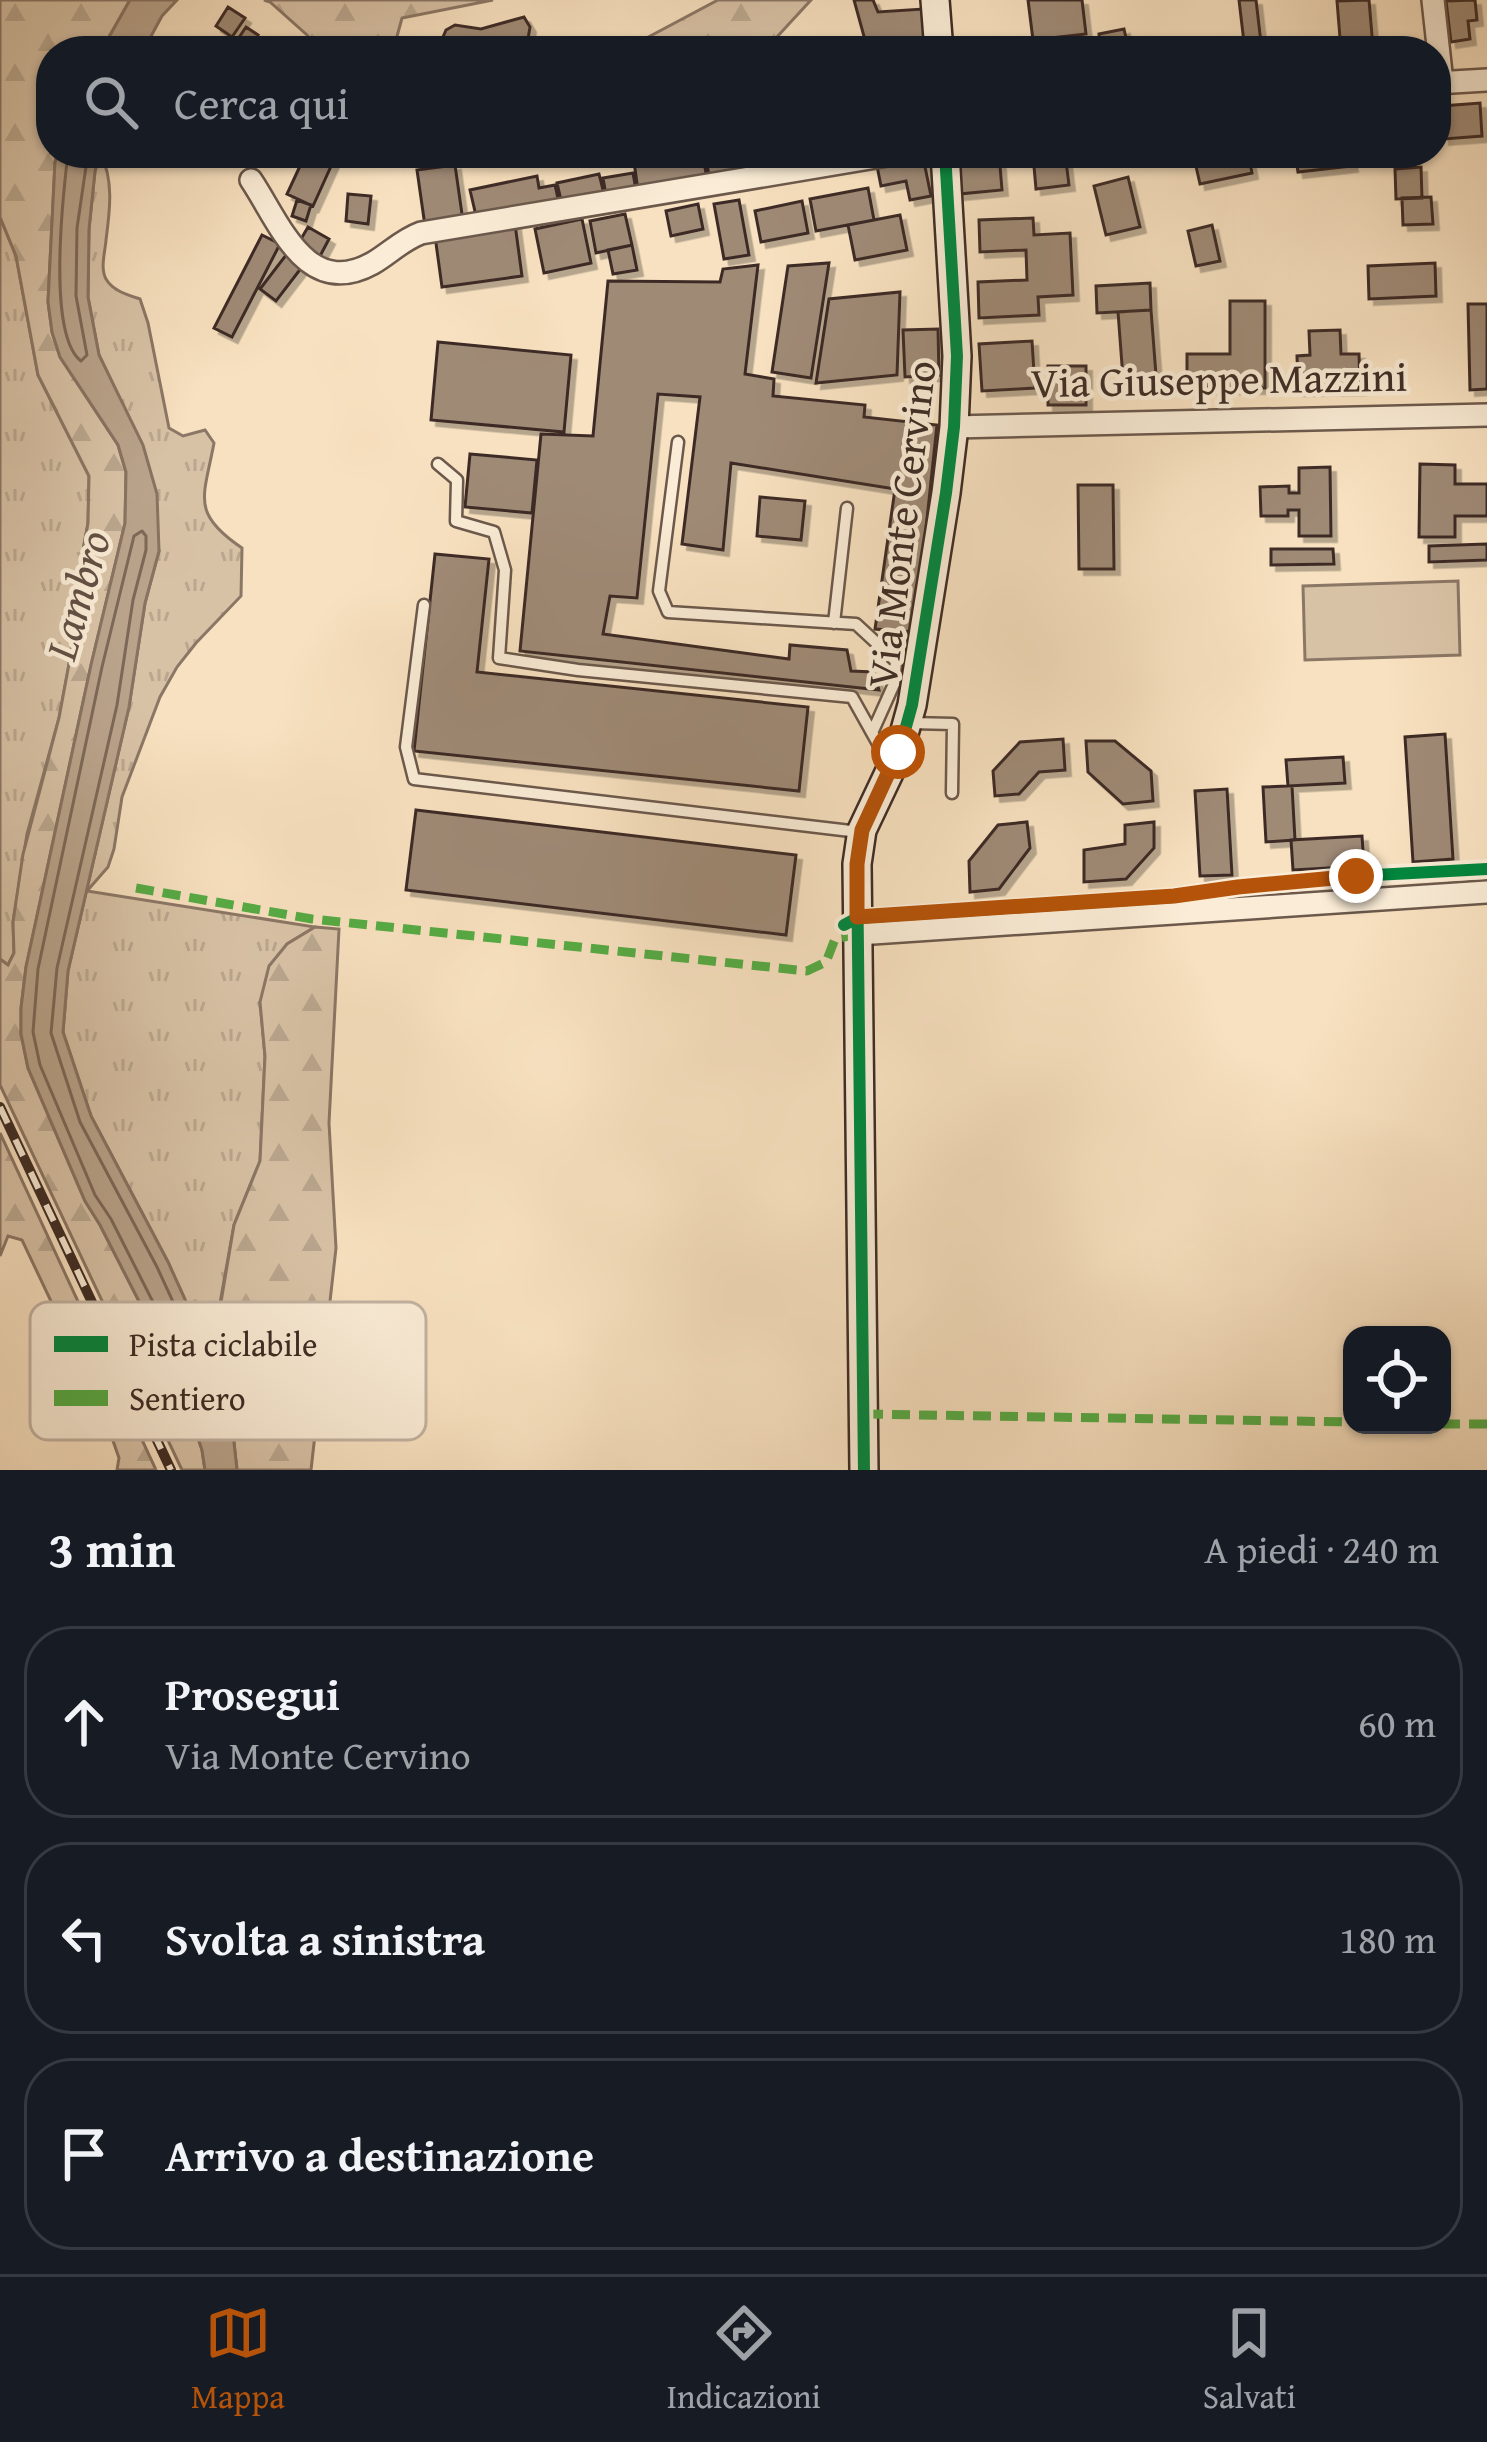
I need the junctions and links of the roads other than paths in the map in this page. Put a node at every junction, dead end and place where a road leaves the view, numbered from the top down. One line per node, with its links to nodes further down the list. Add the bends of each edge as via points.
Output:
1 (935, 0): 3 (street)
2 (1433, 0): 4 (street)
3 (937, 36)
4 (1436, 36)
5 (1487, 80): 6 (street)
6 (1451, 82)
7 (810, 168): 9 (street, via 421,233 375,262 342,271 301,258)
8 (946, 168): 11 (street, Via Monte Cervino, via 958,356)
9 (250, 180)
10 (1487, 415): 11 (street, Via Giuseppe Mazzini)
11 (954, 428): 17 (street, Via Monte Cervino)
12 (677, 442): 16 (lane, via 659,591 668,612)
13 (438, 464): 18 (lane, via 457,479 456,520 494,532 505,570 499,658 852,697)
14 (847, 508): 16 (lane)
15 (424, 605): 21 (lane, via 406,747 414,779)
16 (834, 622): 18 (lane, via 856,624 896,662)
17 (908, 723): 19 (street, Via Monte Cervino); 20 (lane, via 953,724)
18 (872, 733): 19 (lane)
19 (892, 767): 21 (street, Via Monte Cervino)
20 (952, 793)
21 (862, 832): 23 (street, Via Monte Cervino)
22 (1487, 892): 23 (street)
23 (858, 934): 24 (street, Via Monte Cervino)
24 (864, 1470)

